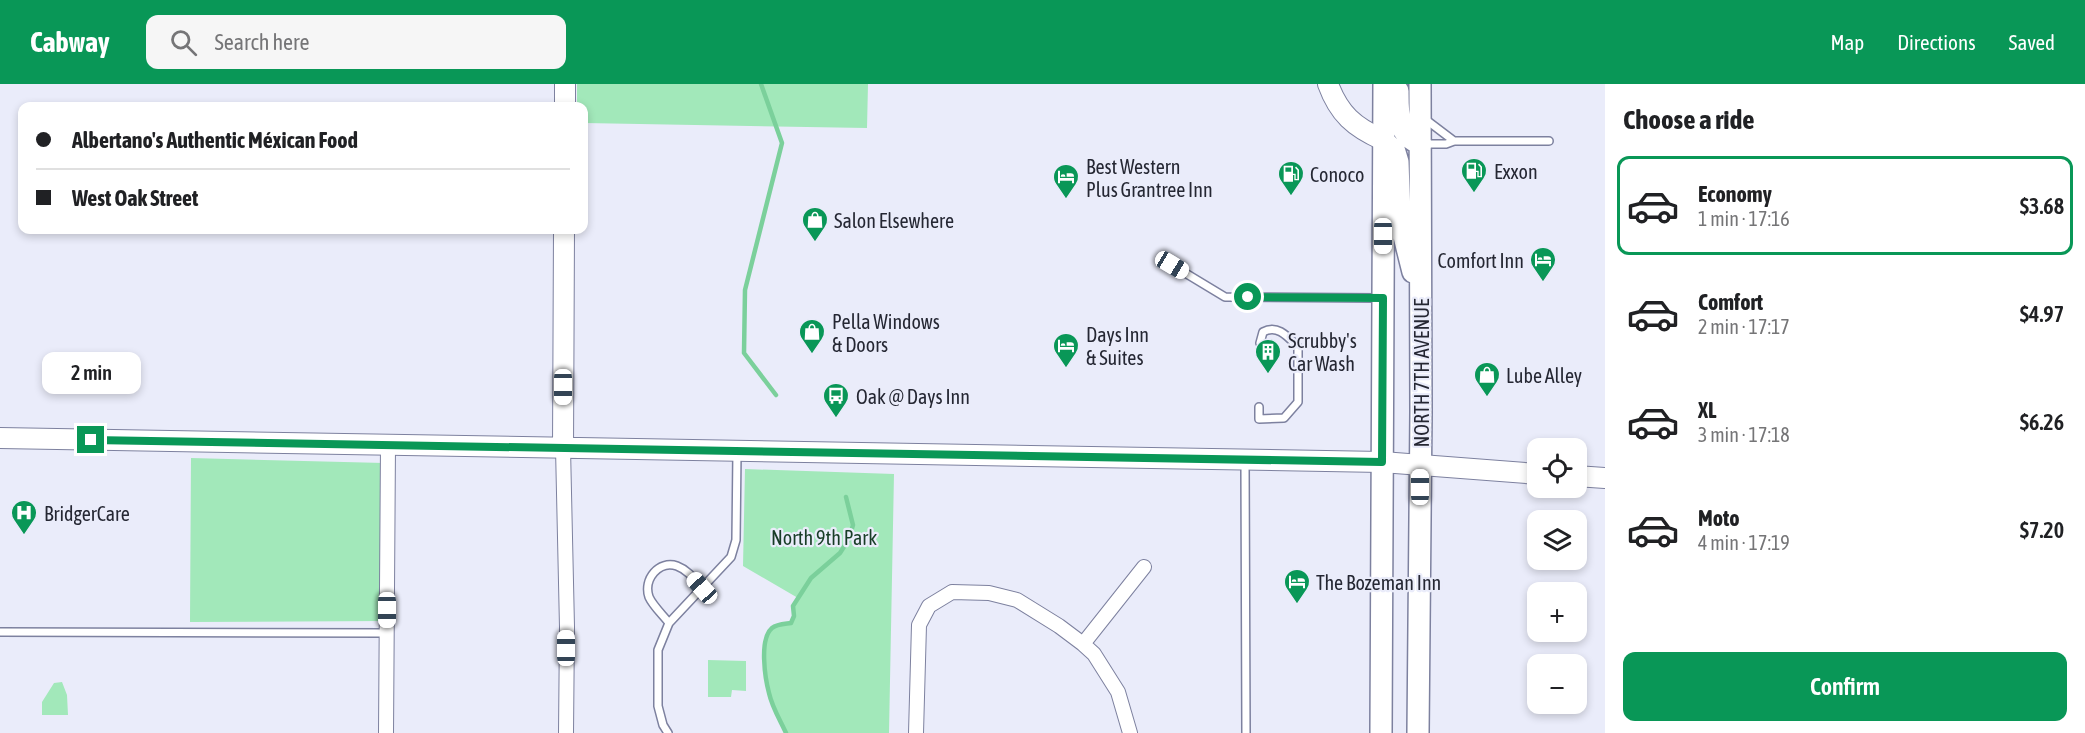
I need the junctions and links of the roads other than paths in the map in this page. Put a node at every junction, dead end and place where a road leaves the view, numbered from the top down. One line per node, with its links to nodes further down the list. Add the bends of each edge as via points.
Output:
1 (565, 84): 6 (main road)
2 (1328, 84): 8 (main road, via 1342,112 1363,131)
3 (1384, 84): 8 (main road, NORTH 7TH AVENUE)
4 (1398, 84): 11 (main road, via 1401,127 1413,142)
5 (1420, 84): 7 (main road, NORTH 7TH AVENUE)
6 (565, 102)
7 (1421, 116): 9 (lane); 11 (main road, NORTH 7TH AVENUE)
8 (1383, 140): 14 (main road, NORTH 7TH AVENUE); 15 (main road, via 1397,156 1400,220)
9 (1454, 141): 10 (lane); 11 (lane)
10 (1549, 141)
11 (1421, 144): 15 (main road, NORTH 7TH AVENUE)
12 (564, 234): 20 (main road)
13 (1172, 265): 14 (lane, via 1225,297)
14 (1383, 298): 23 (main road, NORTH 7TH AVENUE)
15 (1421, 304): 24 (main road, NORTH 7TH AVENUE)
16 (1260, 343): 17 (lane, via 1263,332 1281,330 1298,347 1298,402 1284,418 1259,419)
17 (1259, 407)
18 (0, 438): 19 (main road)
19 (388, 445): 20 (main road); 32 (street)
20 (563, 448): 21 (main road); 35 (street)
21 (737, 450): 22 (main road); 29 (lane, via 736,540 731,556)
22 (1245, 460): 23 (main road); 39 (lane)
23 (1382, 462): 24 (main road); 40 (main road, NORTH 7TH AVENUE)
24 (1420, 465): 25 (main road); 41 (main road, NORTH 7TH AVENUE)
25 (1527, 473)
26 (1587, 477): 27 (main road)
27 (1605, 478)
28 (1144, 567): 33 (street)
29 (702, 588): 30 (lane); 30 (lane, via 680,567 666,566 653,573 648,594)
30 (669, 623): 36 (lane, via 658,650 658,706)
31 (0, 632): 32 (lane)
32 (387, 633): 34 (street)
33 (1083, 644): 37 (street, via 1017,600 989,593 952,592 929,606 919,625); 38 (street, via 1118,692)
34 (386, 733)
35 (566, 733)
36 (668, 733)
37 (916, 733)
38 (1130, 733)
39 (1246, 733)
40 (1381, 733)
41 (1418, 733)

